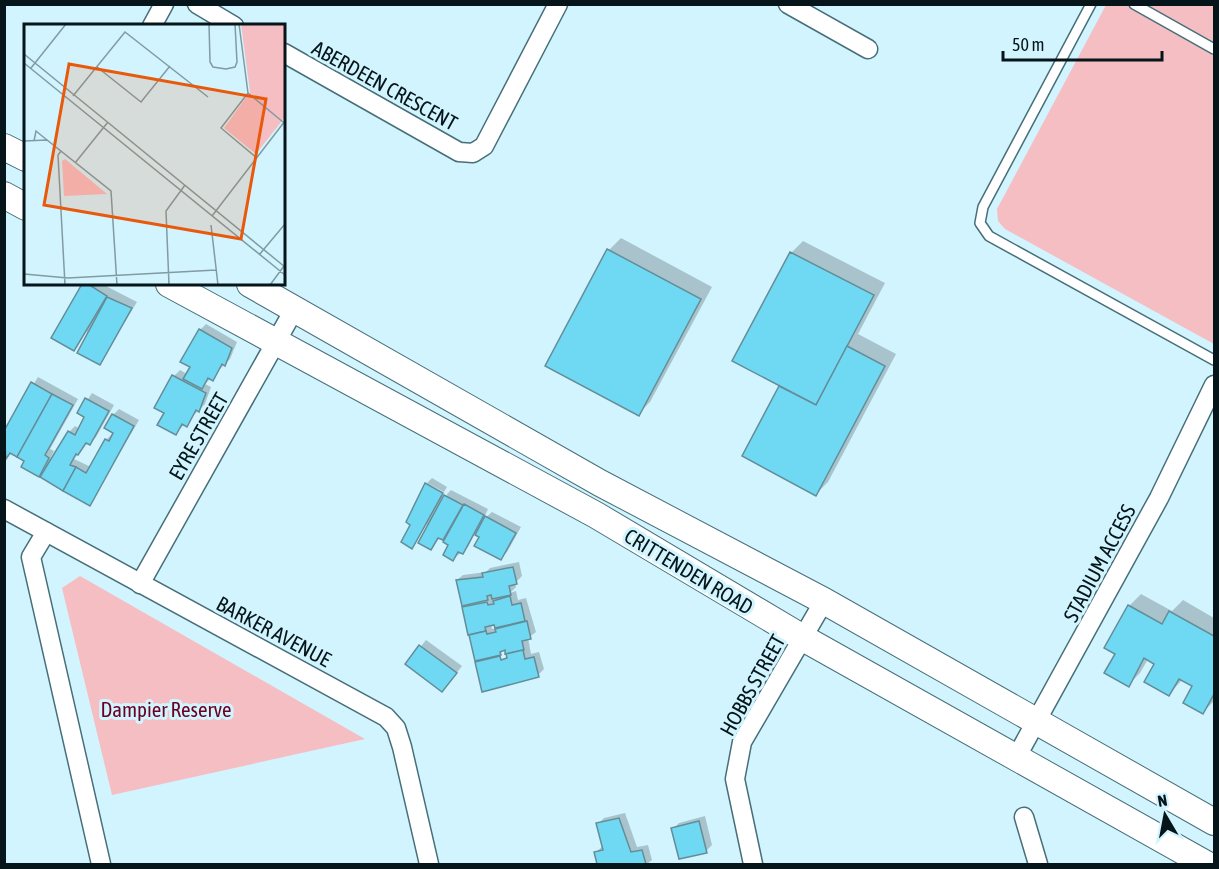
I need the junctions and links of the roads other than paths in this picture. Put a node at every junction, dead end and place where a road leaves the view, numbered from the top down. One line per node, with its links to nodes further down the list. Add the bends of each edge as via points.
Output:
1 (164, 4): 7 (street)
2 (197, 4): 8 (street)
3 (558, 4): 11 (street, ABERDEEN CRESCENT, via 484,146 472,153 459,152)
4 (788, 4): 9 (street)
5 (1091, 4): 20 (lane, via 983,207 980,223 989,236)
6 (1134, 4): 10 (lane)
7 (153, 24)
8 (231, 24)
9 (868, 49)
10 (1215, 49)
11 (285, 54)
12 (4, 147): 13 (main road)
13 (24, 157)
14 (4, 195): 15 (main road)
15 (24, 206)
16 (171, 285): 19 (main road, CRITTENDEN ROAD)
17 (252, 285): 18 (main road, CRITTENDEN ROAD)
18 (295, 308): 19 (street, EYRE STREET); 25 (main road, CRITTENDEN ROAD, via 600,483)
19 (278, 341): 24 (street, EYRE STREET); 26 (main road, CRITTENDEN ROAD, via 596,515)
20 (1215, 360)
21 (1215, 385): 27 (street, STADIUM ACCESS, via 1159,498)
22 (4, 509): 23 (street, BARKER AVENUE)
23 (46, 532): 24 (street, BARKER AVENUE); 31 (street, via 31,557)
24 (140, 584): 32 (street, BARKER AVENUE, via 386,717 396,728 402,747)
25 (824, 601): 26 (street, HOBBS STREET); 27 (main road, CRITTENDEN ROAD)
26 (803, 638): 28 (main road, CRITTENDEN ROAD); 33 (street, HOBBS STREET, via 742,742 735,779)
27 (1036, 722): 28 (street, STADIUM ACCESS); 30 (main road, CRITTENDEN ROAD)
28 (1016, 758): 35 (main road, CRITTENDEN ROAD)
29 (1024, 817): 34 (street)
30 (1215, 822)
31 (101, 864)
32 (429, 864)
33 (753, 864)
34 (1038, 864)
35 (1206, 864)

